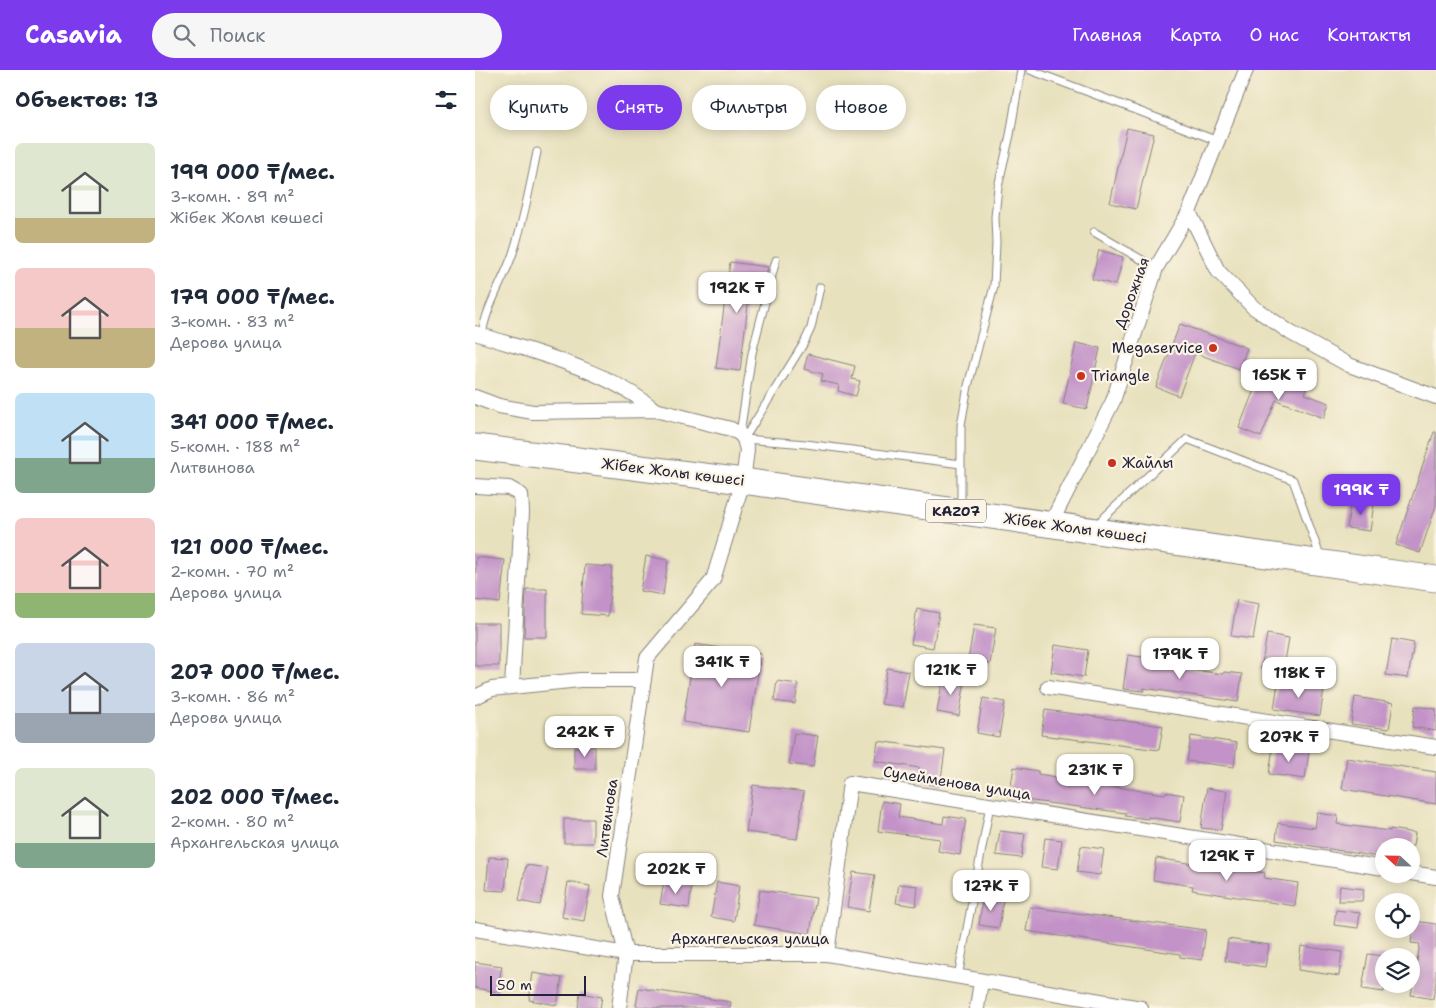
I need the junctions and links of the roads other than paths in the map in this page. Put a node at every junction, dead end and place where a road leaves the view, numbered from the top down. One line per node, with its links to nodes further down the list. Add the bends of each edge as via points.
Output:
1 (1021, 70): 17 (lane, via 998,187 995,286 967,386 961,425)
2 (1030, 70): 4 (lane)
3 (1245, 70): 4 (street, Дорожная)
4 (1218, 141): 6 (street, Дорожная)
5 (537, 152): 11 (lane, via 513,252)
6 (1189, 212): 9 (street, Дорожная); 13 (street, via 1218,270 1253,308 1349,364)
7 (1094, 232): 9 (lane)
8 (776, 260): 15 (lane, via 752,353)
9 (1156, 268): 21 (street, Дорожная, via 1113,401)
10 (820, 287): 15 (lane, via 811,328 804,342)
11 (478, 334): 14 (street, via 594,372 638,396)
12 (475, 397): 14 (street, via 499,406 533,412)
13 (1436, 397)
14 (655, 410): 15 (street, via 731,428)
15 (742, 437): 17 (lane); 18 (street, Литвинова, via 747,450)
16 (475, 447): 18 (highway, Жібек Жолы көшесі / KAZ07)
17 (961, 464): 20 (lane)
18 (743, 481): 20 (highway, Жібек Жолы көшесі / KAZ07); 25 (street, Литвинова, via 713,580 647,658)
19 (475, 486): 26 (street, via 509,488 521,495)
20 (961, 512): 21 (highway, Жібек Жолы көшесі / KAZ07)
21 (1050, 525): 22 (highway, Жібек Жолы көшесі / KAZ07)
22 (1091, 530): 23 (highway, Жібек Жолы көшесі / KAZ07); 23 (lane, via 1187,439 1293,480)
23 (1323, 564): 24 (highway, Жібек Жолы көшесі / KAZ07)
24 (1436, 579)
25 (644, 680): 26 (street, via 580,680); 35 (street, Литвинова, via 612,896)
26 (512, 687): 28 (street, via 492,689)
27 (1049, 687): 29 (street)
28 (475, 697)
29 (1436, 748)
30 (990, 805): 31 (street, Сулейменова улица); 36 (street, Сулейменова улица, via 850,782); 37 (lane)
31 (1375, 867)
32 (1420, 874): 33 (street)
33 (1436, 877)
34 (475, 929): 35 (street, Архангельская улица)
35 (626, 954): 36 (street, Архангельская улица); 39 (street, Литвинова)
36 (827, 954): 37 (street, Архангельская улица)
37 (957, 978): 38 (street, Архангельская улица)
38 (981, 981): 40 (street); 41 (street, Архангельская улица)
39 (619, 1008)
40 (977, 1008)
41 (1141, 1008)

